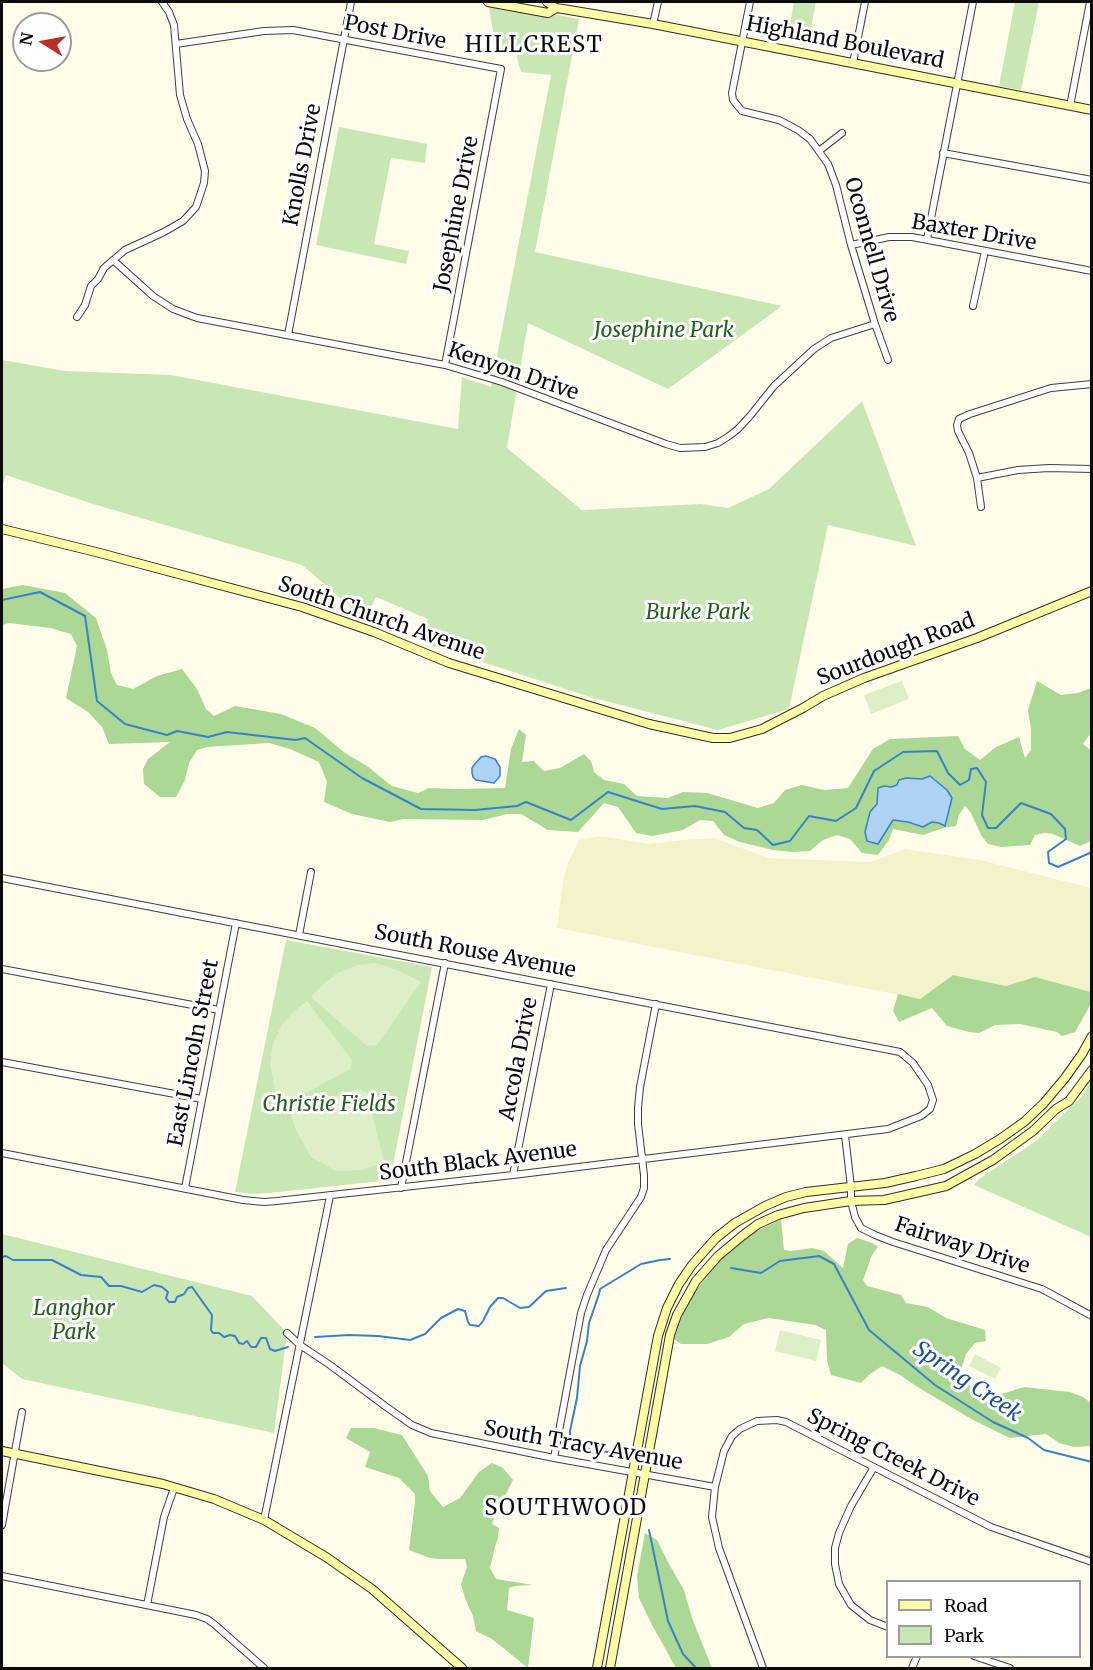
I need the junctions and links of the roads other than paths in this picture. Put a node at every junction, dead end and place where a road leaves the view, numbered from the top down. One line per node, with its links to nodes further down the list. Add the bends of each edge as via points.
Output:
1 (162, 2): 14 (street, via 174,25)
2 (351, 2): 12 (street, Knolls Drive)
3 (488, 2): 10 (main road, Highland Boulevard, via 548,13)
4 (547, 2): 10 (main road, Highland Boulevard)
5 (658, 2): 11 (street)
6 (750, 2): 13 (street, Oconnell Drive)
7 (865, 2): 15 (street)
8 (973, 2): 17 (street)
9 (1090, 2): 18 (street)
10 (561, 6): 11 (main road, Highland Boulevard)
11 (653, 24): 13 (main road, Highland Boulevard)
12 (344, 40): 14 (street, Post Drive, via 292,30); 16 (street, Post Drive); 32 (street, Knolls Drive)
13 (742, 42): 15 (main road, Highland Boulevard); 21 (street, Oconnell Drive, via 732,93 736,105 742,111 779,120 798,130)
14 (176, 44): 27 (street, via 180,95 205,171 201,197 183,221)
15 (853, 63): 17 (main road, Highland Boulevard)
16 (501, 69): 34 (street, Josephine Drive)
17 (957, 83): 18 (main road, Highland Boulevard); 22 (street)
18 (1070, 106): 19 (main road, Highland Boulevard)
19 (1092, 110)
20 (842, 133): 21 (street)
21 (819, 151): 25 (street, Oconnell Drive, via 836,184)
22 (943, 153): 23 (street); 24 (street)
23 (1092, 180)
24 (927, 239): 25 (street, Baxter Drive, via 900,236); 26 (street, Baxter Drive)
25 (851, 245): 31 (street, Oconnell Drive)
26 (985, 251): 28 (street, Baxter Drive); 29 (street)
27 (112, 260): 30 (street, via 91,286); 32 (street, Kenyon Drive, via 173,309 197,318)
28 (1092, 272)
29 (973, 306)
30 (77, 317)
31 (875, 324): 33 (street, Oconnell Drive); 34 (street, Kenyon Drive, via 831,338 814,349 774,386 738,429 705,447 666,444)
32 (288, 335): 34 (street, Kenyon Drive)
33 (888, 360)
34 (446, 365)
35 (1092, 384): 37 (street, via 1035,392 959,419 958,431)
36 (1092, 469): 37 (street, via 1018,470)
37 (977, 478): 38 (street)
38 (981, 507)
39 (2, 529): 41 (main road, South Church Avenue, via 302,608 449,663 649,724)
40 (1092, 591): 41 (main road, Sourdough Road, via 843,686 762,729 730,738)
41 (713, 738)
42 (311, 872): 45 (street)
43 (2, 878): 44 (street, South Rouse Avenue)
44 (236, 923): 45 (street, South Rouse Avenue); 50 (street, East Lincoln Street)
45 (299, 935): 46 (street, South Rouse Avenue)
46 (445, 963): 48 (street, South Rouse Avenue); 62 (street)
47 (2, 969): 50 (street)
48 (551, 984): 49 (street, South Rouse Avenue); 59 (street, Accola Drive)
49 (656, 1004): 54 (street, South Rouse Avenue, via 900,1052); 58 (street, via 638,1108)
50 (219, 1010): 55 (street, East Lincoln Street)
51 (1092, 1036): 60 (main road, via 1050,1096 1000,1139 944,1168)
52 (2, 1062): 55 (street)
53 (1092, 1070): 64 (main road, via 1069,1101 1033,1131 946,1186 884,1200)
54 (928, 1084): 56 (street, South Black Avenue, via 933,1100 921,1116 888,1129)
55 (202, 1099): 61 (street, East Lincoln Street)
56 (845, 1135): 58 (street, South Black Avenue); 60 (street, Fairway Drive)
57 (2, 1153): 61 (street, South Black Avenue)
58 (642, 1158): 59 (street, South Black Avenue); 71 (street, via 645,1175 641,1197 606,1250 581,1313)
59 (513, 1175): 62 (street, South Black Avenue)
60 (851, 1187): 64 (street, Fairway Drive); 73 (main road, via 806,1192 765,1206 716,1238 692,1265 667,1308 658,1336)
61 (184, 1188): 63 (street, South Black Avenue, via 264,1202)
62 (401, 1188): 63 (street, South Black Avenue)
63 (330, 1196): 67 (street)
64 (851, 1201): 65 (street, Fairway Drive, via 861,1228 875,1235 1042,1289); 74 (main road, via 804,1208 758,1224 718,1256 696,1281 670,1335)
65 (1092, 1316)
66 (287, 1333): 67 (street, South Tracy Avenue)
67 (300, 1345): 71 (street, South Tracy Avenue, via 412,1425 431,1433); 77 (street)
68 (22, 1412): 70 (street)
69 (2, 1451): 70 (main road)
70 (15, 1454): 76 (main road); 78 (street)
71 (554, 1458): 73 (street, South Tracy Avenue)
72 (874, 1467): 75 (street, Spring Creek Drive, via 796,1427 767,1420 748,1424 732,1436 721,1459); 79 (street, Spring Creek Drive, via 991,1527); 82 (street, via 839,1533 835,1564 839,1584 850,1605)
73 (632, 1472): 74 (street, South Tracy Avenue); 86 (main road)
74 (645, 1474): 75 (street, South Tracy Avenue); 87 (main road)
75 (716, 1487): 88 (street, via 712,1517 716,1538)
76 (174, 1488): 77 (main road, via 214,1499); 81 (street, via 164,1517)
77 (264, 1521): 85 (main road, via 372,1589)
78 (2, 1525)
79 (1092, 1562)
80 (2, 1576): 81 (street)
81 (147, 1605): 84 (street, via 207,1619)
82 (886, 1626)
83 (980, 1658): 89 (street)
84 (264, 1668)
85 (462, 1668)
86 (597, 1668)
87 (610, 1668)
88 (763, 1668)
89 (1010, 1668)

